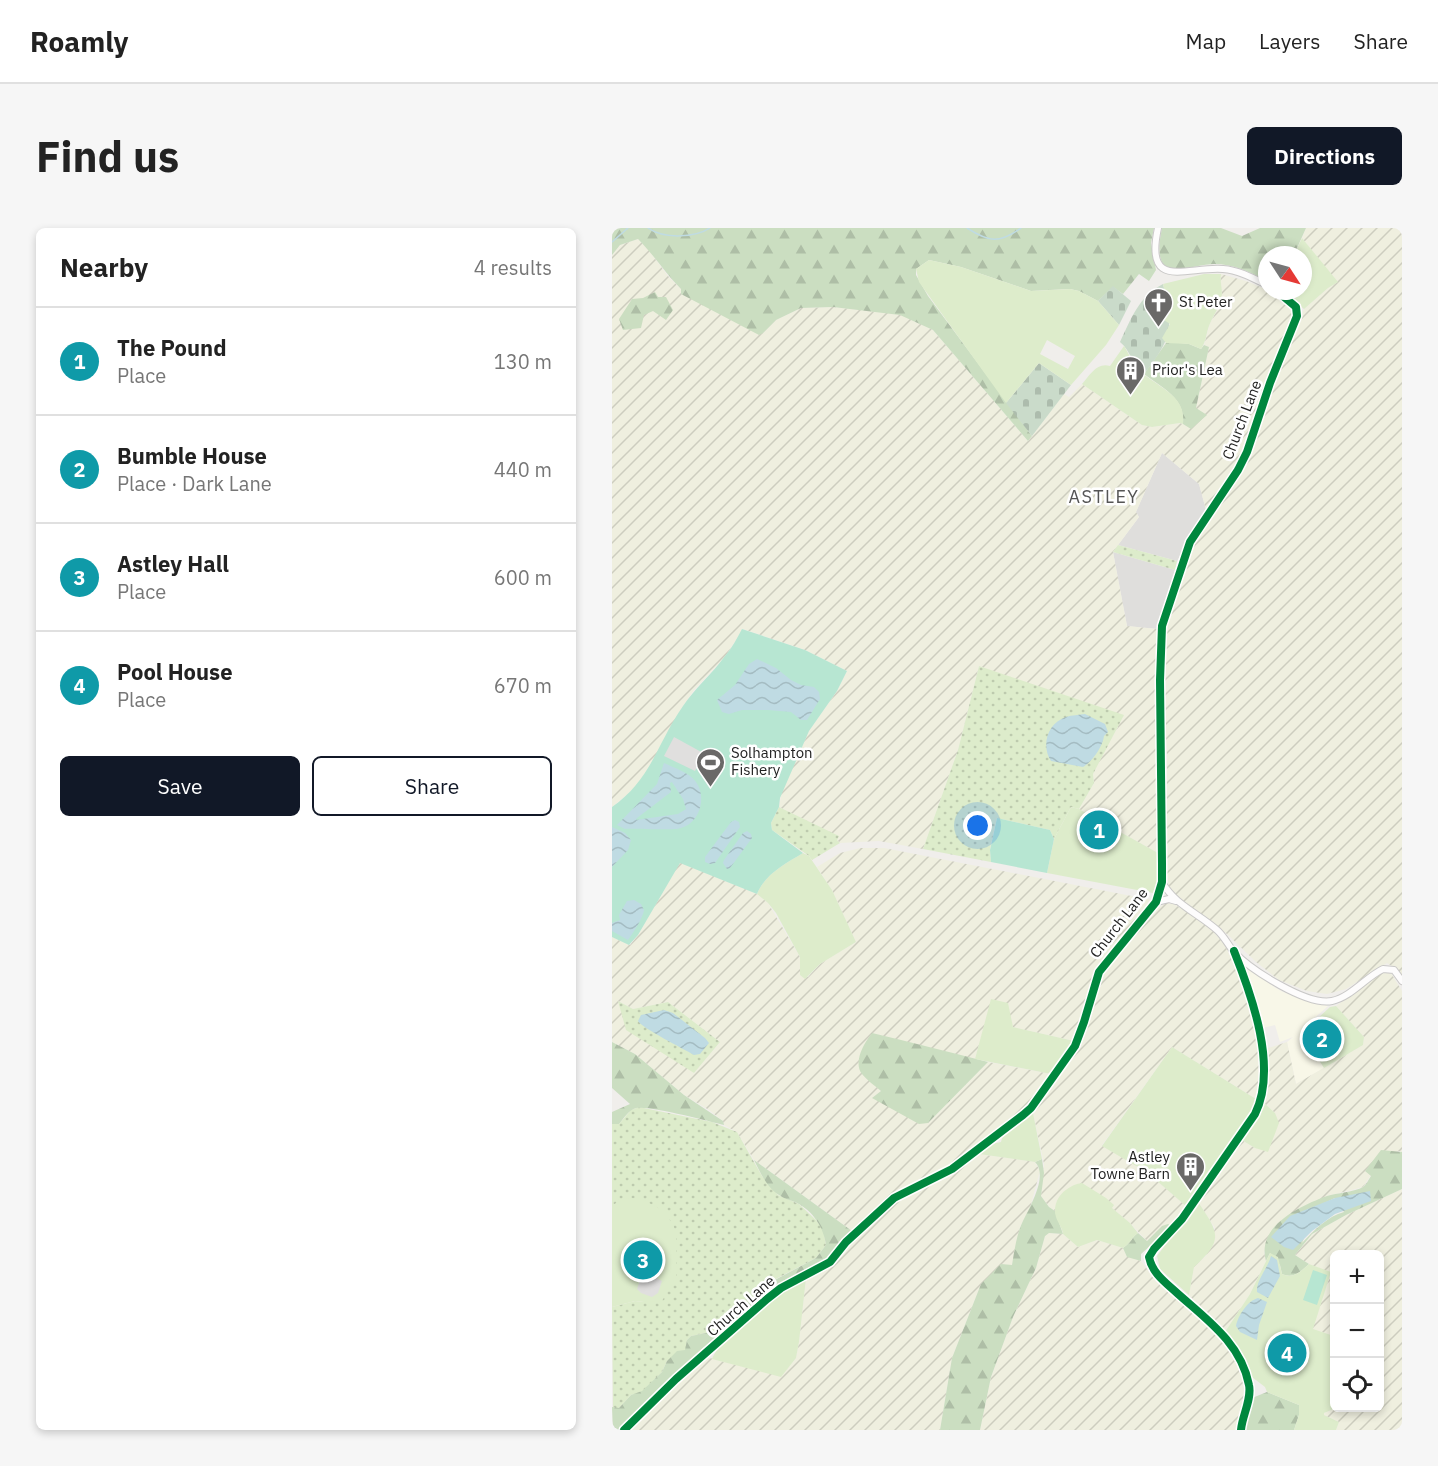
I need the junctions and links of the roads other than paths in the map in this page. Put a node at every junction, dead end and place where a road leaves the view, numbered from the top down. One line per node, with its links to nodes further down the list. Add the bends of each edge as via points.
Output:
1 (1158, 228): 2 (street, via 1156,250 1164,270 1178,273 1223,269)
2 (1258, 281)
3 (1288, 300): 4 (street, Church Lane, via 1296,307 1297,316 1269,383 1247,452 1190,542 1162,626)
4 (1162, 882): 5 (street, Church Lane); 6 (street)
5 (1156, 902): 6 (street); 9 (street, Church Lane, via 1099,972 1075,1046 1030,1109 952,1169 894,1198 830,1262 767,1299)
6 (1177, 902): 7 (street, via 1220,932)
7 (1234, 951): 8 (street, via 1269,979 1318,999 1332,1001 1383,969 1394,970); 10 (street, via 1257,1019 1263,1069 1260,1099 1255,1114 1182,1219 1149,1257 1160,1277 1234,1348 1250,1387)
8 (1402, 981)
9 (624, 1430)
10 (1241, 1430)

